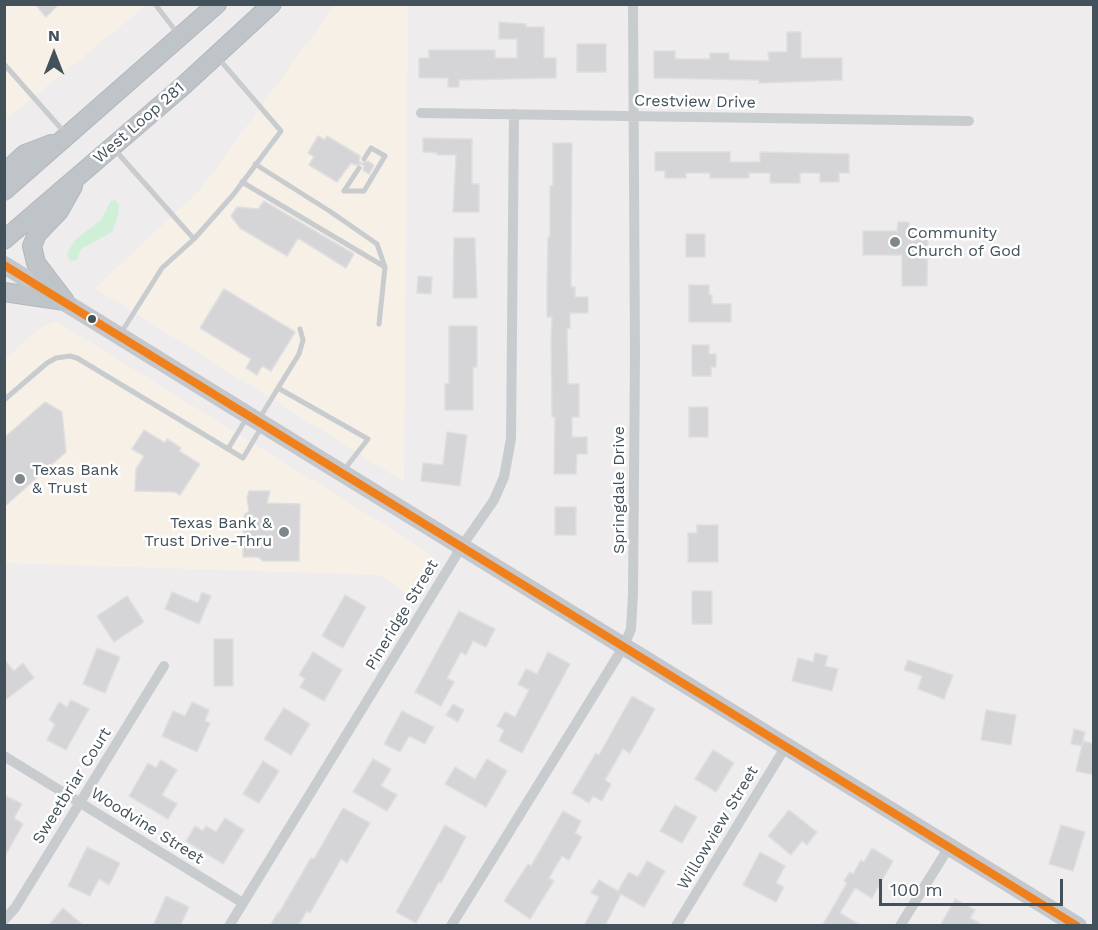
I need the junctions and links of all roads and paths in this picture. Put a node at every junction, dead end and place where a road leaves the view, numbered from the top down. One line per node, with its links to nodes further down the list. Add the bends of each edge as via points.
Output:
1 (155, 4): 5 (lane)
2 (217, 4): 5 (highway)
3 (272, 4): 6 (highway, West Loop 281)
4 (633, 4): 10 (street, Springdale Drive)
5 (180, 36): 12 (highway)
6 (216, 56): 13 (highway, West Loop 281); 15 (lane, via 281,131)
7 (4, 64): 12 (lane)
8 (422, 113): 9 (street, Crestview Drive)
9 (514, 114): 10 (street, Crestview Drive); 35 (street, Pineridge Street, via 511,446 498,492)
10 (634, 116): 11 (street, Crestview Drive); 36 (street, Springdale Drive, via 633,594 631,629)
11 (969, 121)
12 (65, 137): 17 (highway, via 25,154); 20 (highway)
13 (112, 146): 18 (highway, West Loop 281); 21 (lane)
14 (364, 159): 16 (lane, via 371,148 385,156 364,191 344,192)
15 (255, 164): 19 (lane); 24 (lane, via 373,241)
16 (359, 168)
17 (4, 172)
18 (79, 176): 22 (highway, West Loop 281); 26 (highway, via 32,246 36,264)
19 (242, 182): 21 (lane); 24 (lane)
20 (4, 191)
21 (194, 239): 29 (lane, via 162,268)
22 (4, 240)
23 (4, 265): 26 (main road)
24 (385, 267): 27 (lane)
25 (4, 292): 26 (highway)
26 (65, 301): 29 (main road)
27 (379, 324)
28 (300, 328): 30 (lane, via 302,349)
29 (120, 335): 32 (main road)
30 (278, 388): 32 (lane); 34 (lane, via 368,440)
31 (4, 400): 33 (lane, via 47,363 70,356)
32 (257, 420): 33 (lane); 33 (lane, via 243,458); 34 (main road)
33 (228, 449)
34 (342, 472): 35 (main road)
35 (462, 546): 36 (main road); 42 (street, Pineridge Street)
36 (624, 646): 38 (main road); 45 (street, Springdale Drive)
37 (164, 666): 40 (street, Sweetbriar Court)
38 (786, 746): 41 (main road); 46 (street, Willowview Street)
39 (4, 756): 40 (street, Woodvine Street)
40 (80, 802): 42 (street, Woodvine Street); 43 (street, Sweetbriar Court)
41 (949, 847): 47 (street); 48 (main road)
42 (243, 903): 44 (street, Pineridge Street)
43 (4, 920)
44 (228, 926)
45 (451, 926)
46 (676, 926)
47 (900, 926)
48 (1077, 926)

